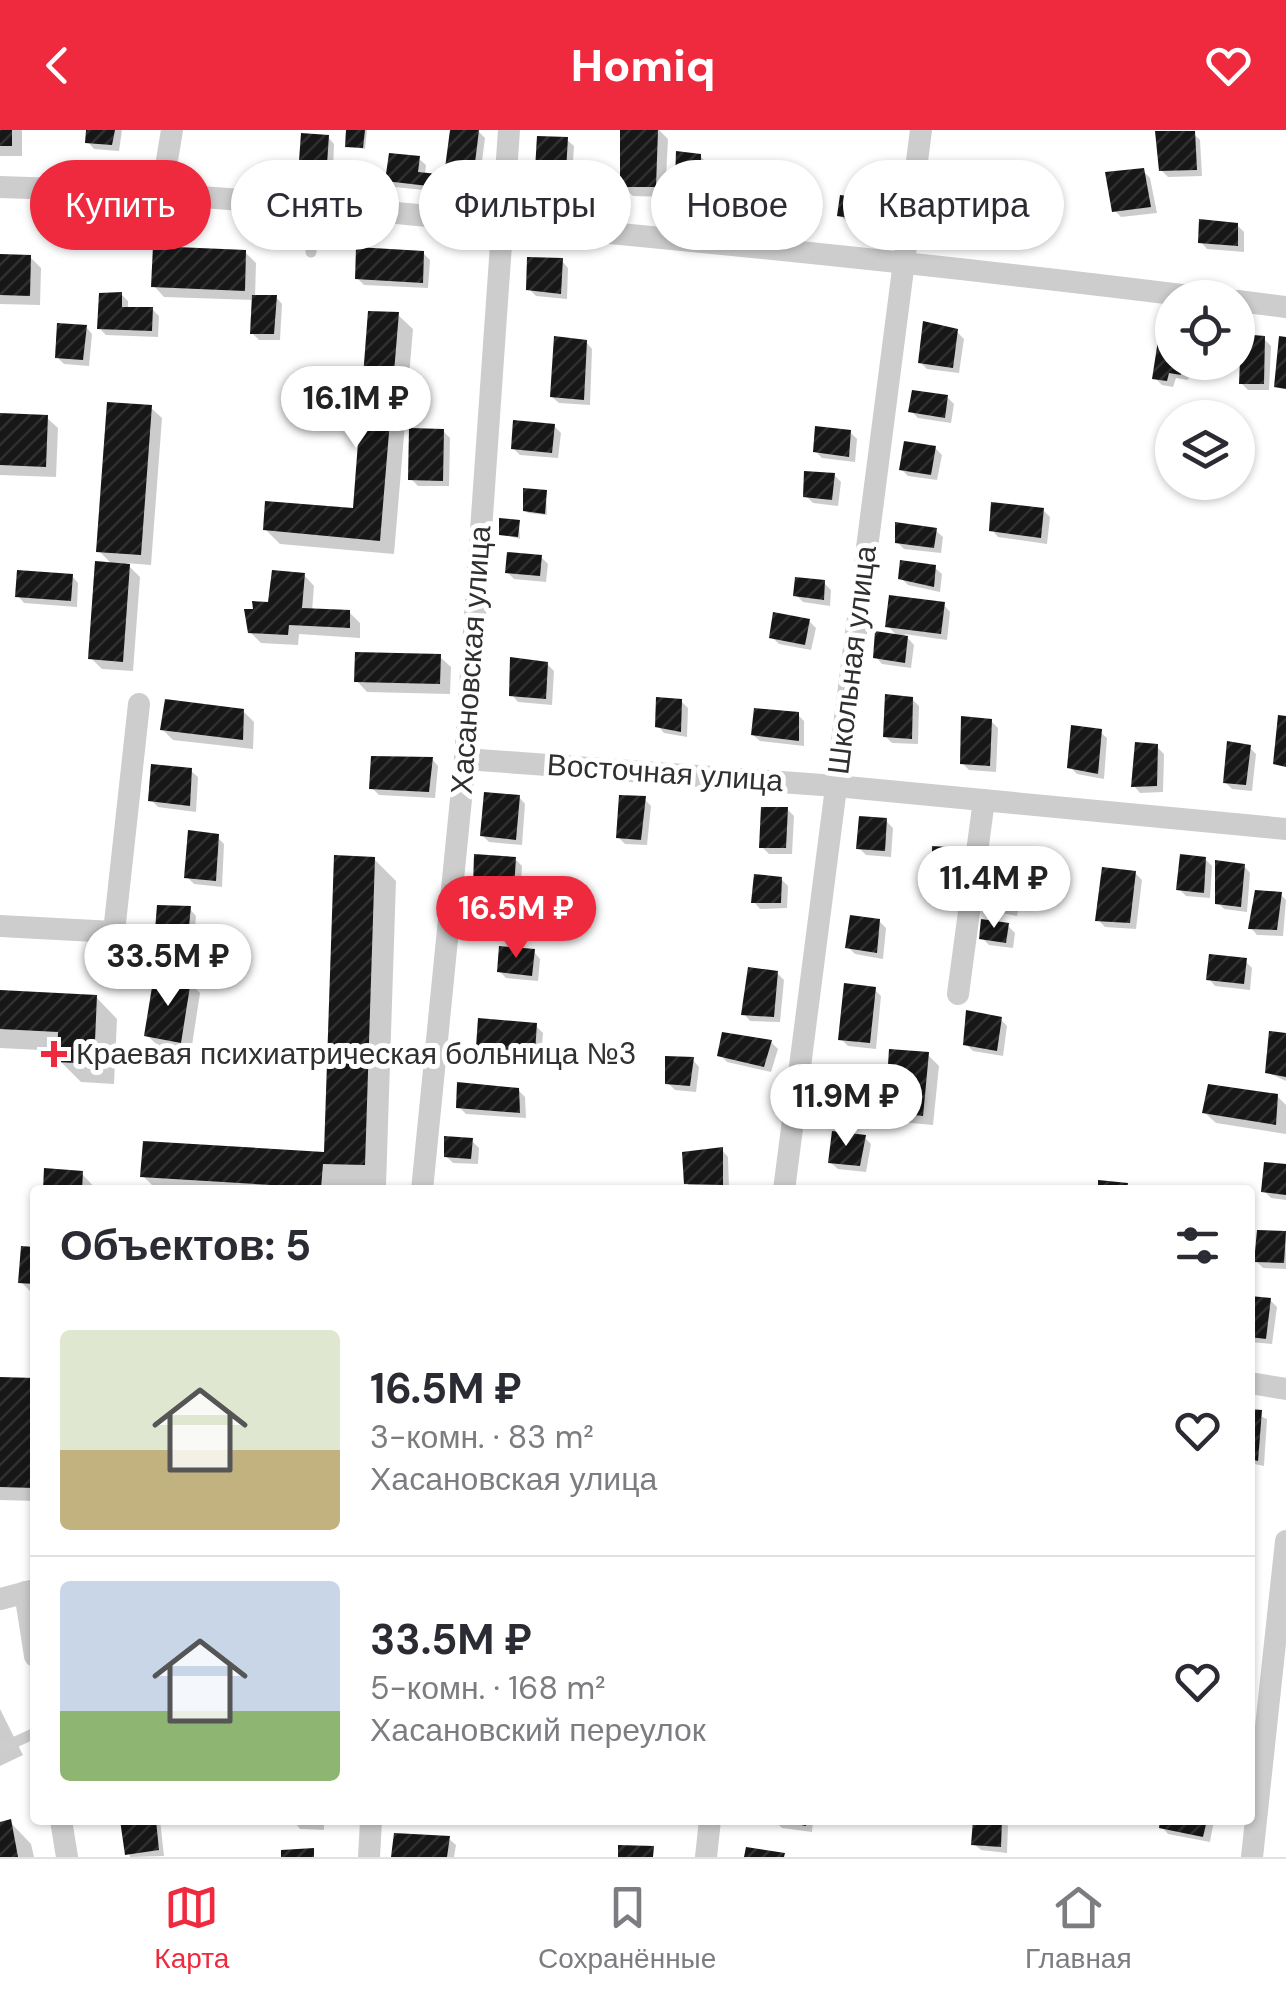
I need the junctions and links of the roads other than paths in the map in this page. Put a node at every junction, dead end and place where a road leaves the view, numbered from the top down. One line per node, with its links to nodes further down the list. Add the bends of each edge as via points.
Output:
1 (172, 130): 4 (street)
2 (509, 130): 5 (street, Хасановская улица)
3 (920, 130): 10 (street, Школьная улица)
4 (167, 160)
5 (506, 160)
6 (0, 187): 7 (street)
7 (30, 188)
8 (631, 235): 10 (street)
9 (497, 250): 15 (street, Хасановская улица)
10 (904, 261): 11 (street); 16 (street, Школьная улица)
11 (1155, 292)
12 (1255, 303): 13 (street)
13 (1286, 307)
14 (139, 704): 19 (street, via 114,932)
15 (465, 759): 16 (street, Восточная улица); 21 (street, Хасановская улица)
16 (836, 786): 17 (street, Восточная улица); 22 (street, Школьная улица)
17 (984, 800): 18 (street, Восточная улица); 20 (street)
18 (1286, 829)
19 (0, 926)
20 (958, 994)
21 (422, 1185)
22 (785, 1185)
23 (1255, 1384): 24 (street)
24 (1286, 1389)
25 (1286, 1541): 36 (street)
26 (30, 1591): 27 (street)
27 (0, 1600)
28 (30, 1735): 29 (lane)
29 (0, 1749)
30 (62, 1825): 33 (street)
31 (371, 1825): 34 (street)
32 (709, 1825): 35 (street)
33 (66, 1857)
34 (368, 1857)
35 (706, 1857)
36 (1252, 1857)

